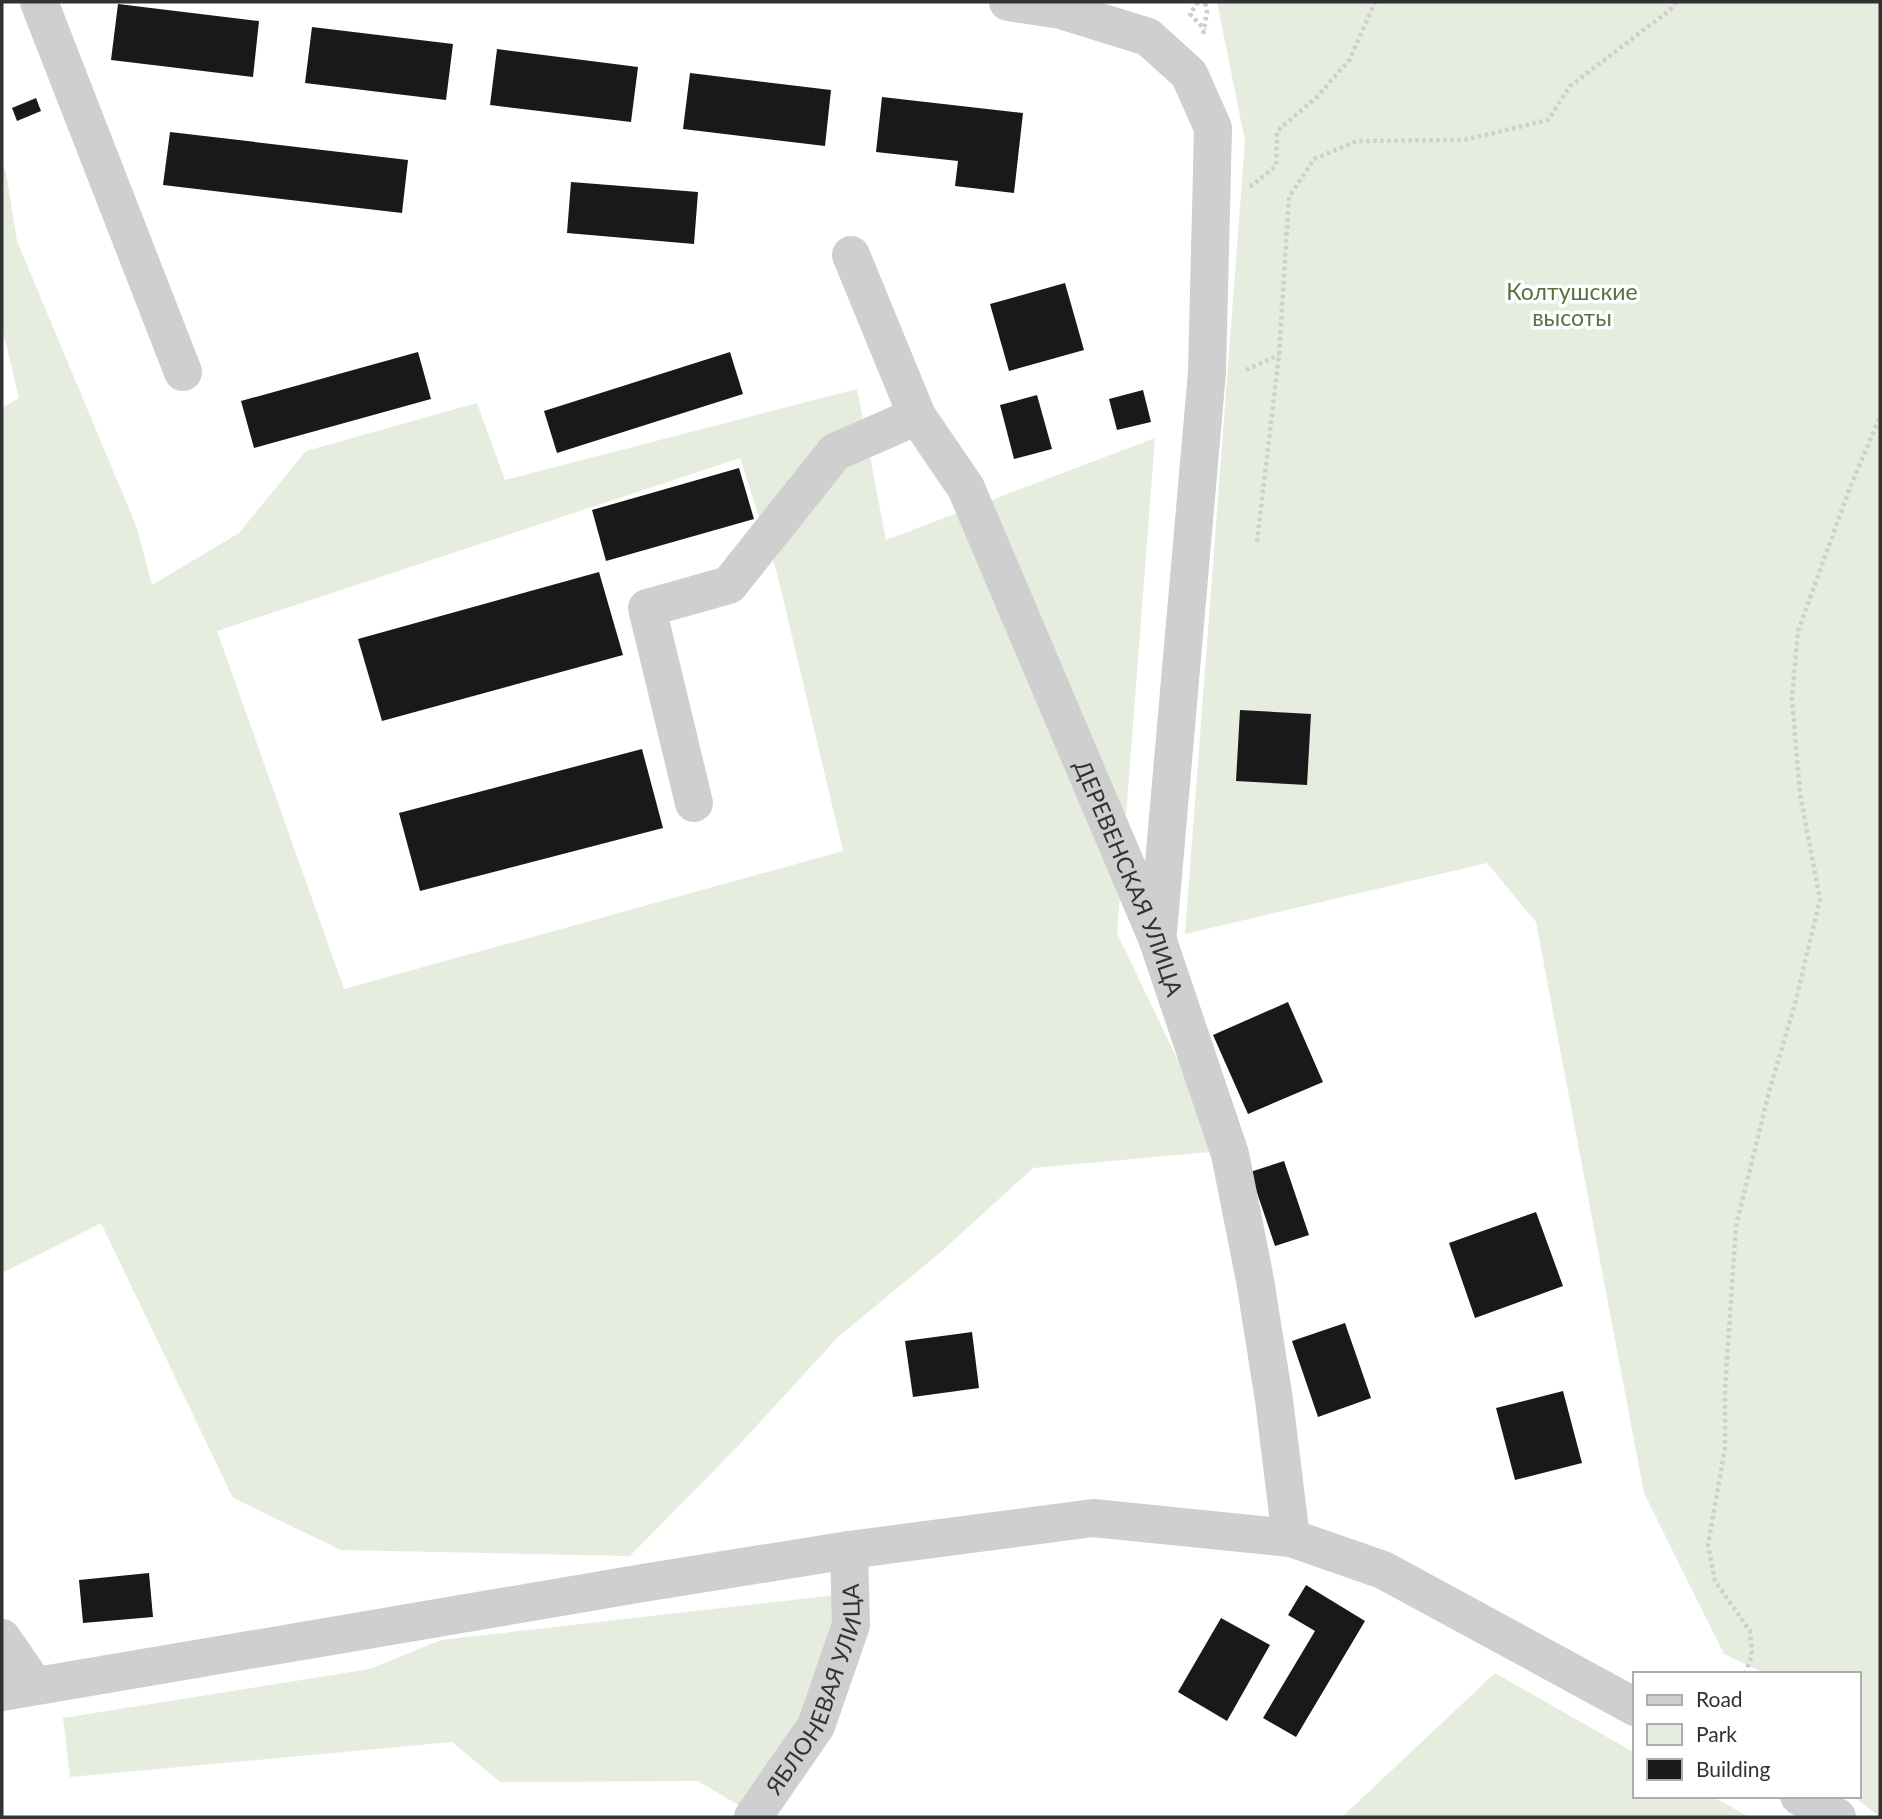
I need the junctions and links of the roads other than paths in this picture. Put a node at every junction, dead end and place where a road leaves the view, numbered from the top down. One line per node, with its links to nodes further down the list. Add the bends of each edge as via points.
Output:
1 (39, 2): 4 (street)
2 (1008, 2): 7 (street, via 1061,10 1148,37 1189,74 1213,128 1207,372)
3 (851, 255): 5 (street, ДЕРЕВЕНСКАЯ УЛИЦА)
4 (183, 372)
5 (917, 416): 6 (street, via 835,452 729,585 647,608); 7 (street, ДЕРЕВЕНСКАЯ УЛИЦА, via 966,488)
6 (694, 803)
7 (1157, 938): 8 (street, ДЕРЕВЕНСКАЯ УЛИЦА, via 1230,1154 1255,1280)
8 (1291, 1538): 9 (street, via 1093,1518); 12 (street, via 1383,1570)
9 (849, 1550): 11 (street); 14 (street, ЯБЛОНЕВАЯ УЛИЦА, via 851,1625 816,1727)
10 (2, 1638): 11 (street)
11 (19, 1689)
12 (1633, 1706)
13 (1804, 1798): 15 (street)
14 (753, 1817)
15 (1837, 1817)

